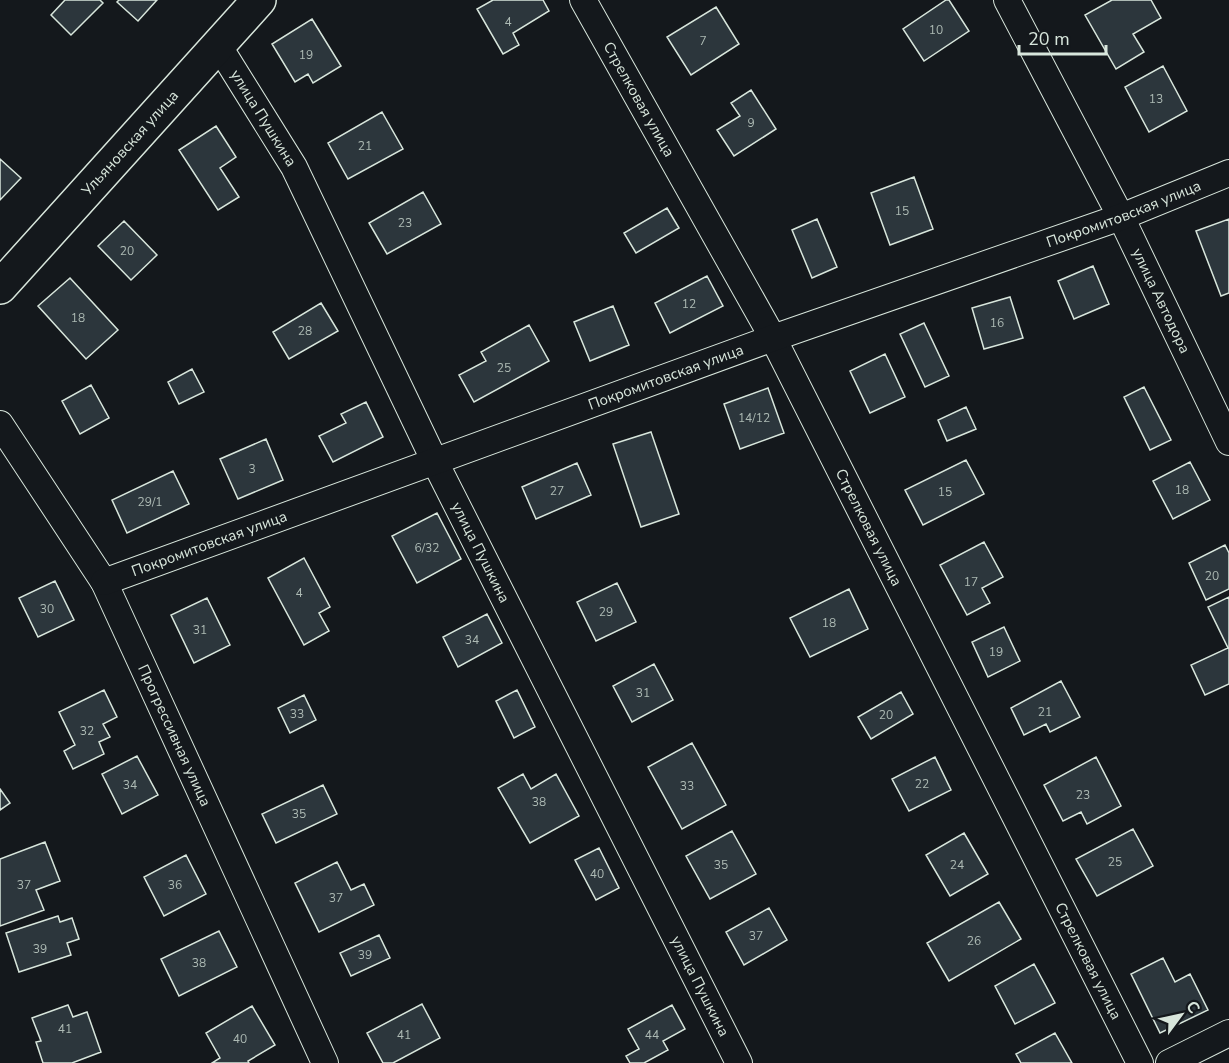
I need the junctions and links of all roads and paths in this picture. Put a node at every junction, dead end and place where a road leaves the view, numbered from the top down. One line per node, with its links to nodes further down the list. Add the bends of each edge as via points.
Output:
1 (583, 0): 8 (street, Стрелковая улица)
2 (1007, 0): 6 (street, улица Автодора)
3 (247, 4): 4 (street, Ульяновская улица)
4 (218, 45): 7 (street, Ульяновская улица); 11 (street, улица Пушкина, via 294,167)
5 (1229, 173): 6 (street, Покромитовская улица)
6 (1121, 218): 8 (street, Покромитовская улица); 10 (street, улица Автодора)
7 (0, 287)
8 (773, 338): 11 (street, Покромитовская улица); 16 (street, Стрелковая улица)
9 (0, 424): 12 (street, Прогрессивная улица)
10 (1229, 442)
11 (435, 462): 12 (street, Покромитовская улица); 15 (street, улица Пушкина)
12 (104, 582): 14 (street, Прогрессивная улица)
13 (1229, 1033): 17 (street)
14 (325, 1063)
15 (739, 1063)
16 (1140, 1063)
17 (1169, 1063)

